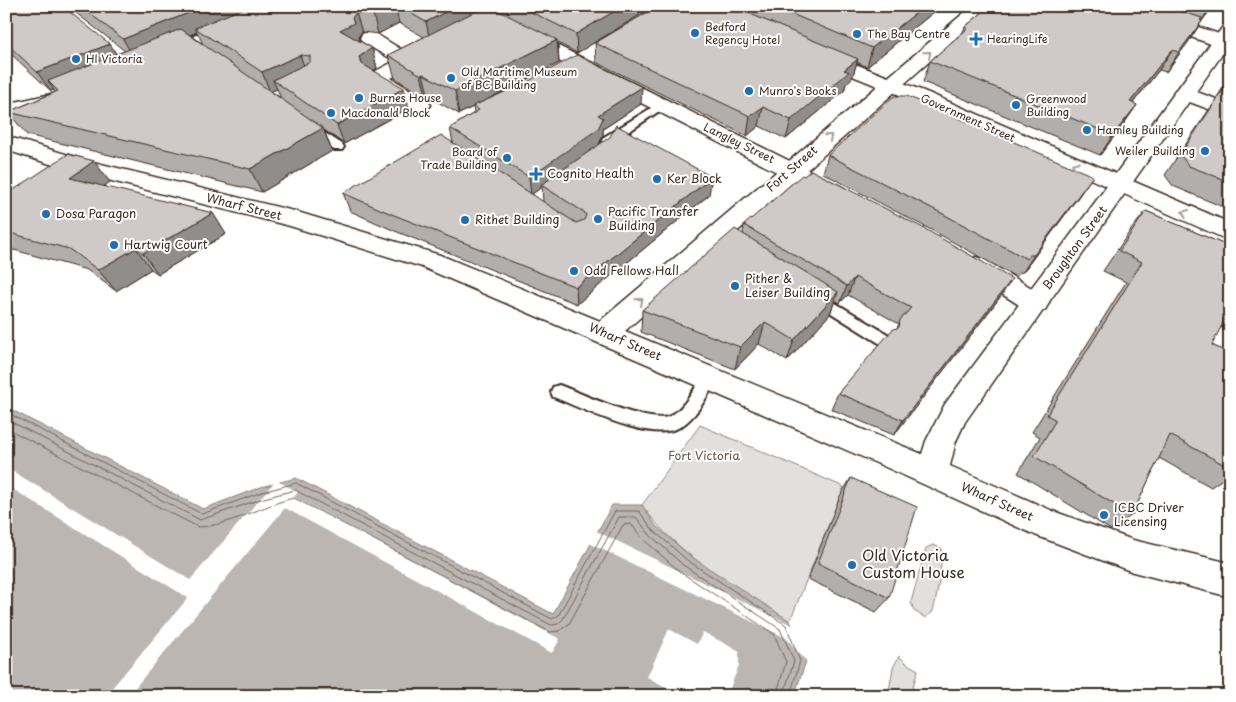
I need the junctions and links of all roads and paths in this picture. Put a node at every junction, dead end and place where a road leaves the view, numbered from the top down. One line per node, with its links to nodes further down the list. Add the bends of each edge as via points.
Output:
1 (464, 6): 5 (street, Langley Street)
2 (983, 6): 15 (street, Fort Street, one-way to 2)
3 (1118, 6): 8 (street)
4 (282, 12): 13 (street, via 254,18 195,46)
5 (491, 19): 6 (street); 11 (street, Langley Street)
6 (473, 29)
7 (369, 38): 12 (street)
8 (1227, 38): 16 (street, Broughton Street)
9 (441, 45): 12 (street)
10 (802, 48): 15 (street, Government Street)
11 (584, 58): 14 (street); 17 (street, Langley Street)
12 (409, 62): 18 (street, via 377,78)
13 (143, 63)
14 (558, 72)
15 (891, 86): 26 (street, Fort Street, one-way to 15); 27 (street, Government Street, one-way to 15)
16 (1183, 93): 20 (street); 27 (street, Broughton Street)
17 (661, 104): 25 (lane, via 608,140); 26 (street, Langley Street)
18 (421, 105)
19 (6, 110): 22 (street, via 62,96)
20 (1230, 110)
21 (300, 120): 24 (lane)
22 (6, 131)
23 (6, 143): 33 (street, Wharf Street, via 80,166 294,220 431,260)
24 (338, 147)
25 (605, 150)
26 (791, 169): 28 (street, Langley Street); 33 (street, Fort Street, one-way to 26, via 726,240)
27 (1120, 185): 29 (street, Government Street, one-way to 27); 32 (street, Broughton Street)
28 (852, 201)
29 (1230, 233)
30 (956, 256): 32 (street)
31 (809, 292): 34 (lane)
32 (1036, 303): 37 (street, Broughton Street, via 954,413 941,441)
33 (604, 333): 35 (street, Wharf Street)
34 (884, 338)
35 (709, 378): 36 (lane, via 680,416 672,424 663,426 641,422); 37 (street, Wharf Street)
36 (559, 392)
37 (933, 473): 38 (street, Wharf Street, via 1046,524 1133,556)
38 (1230, 580)

